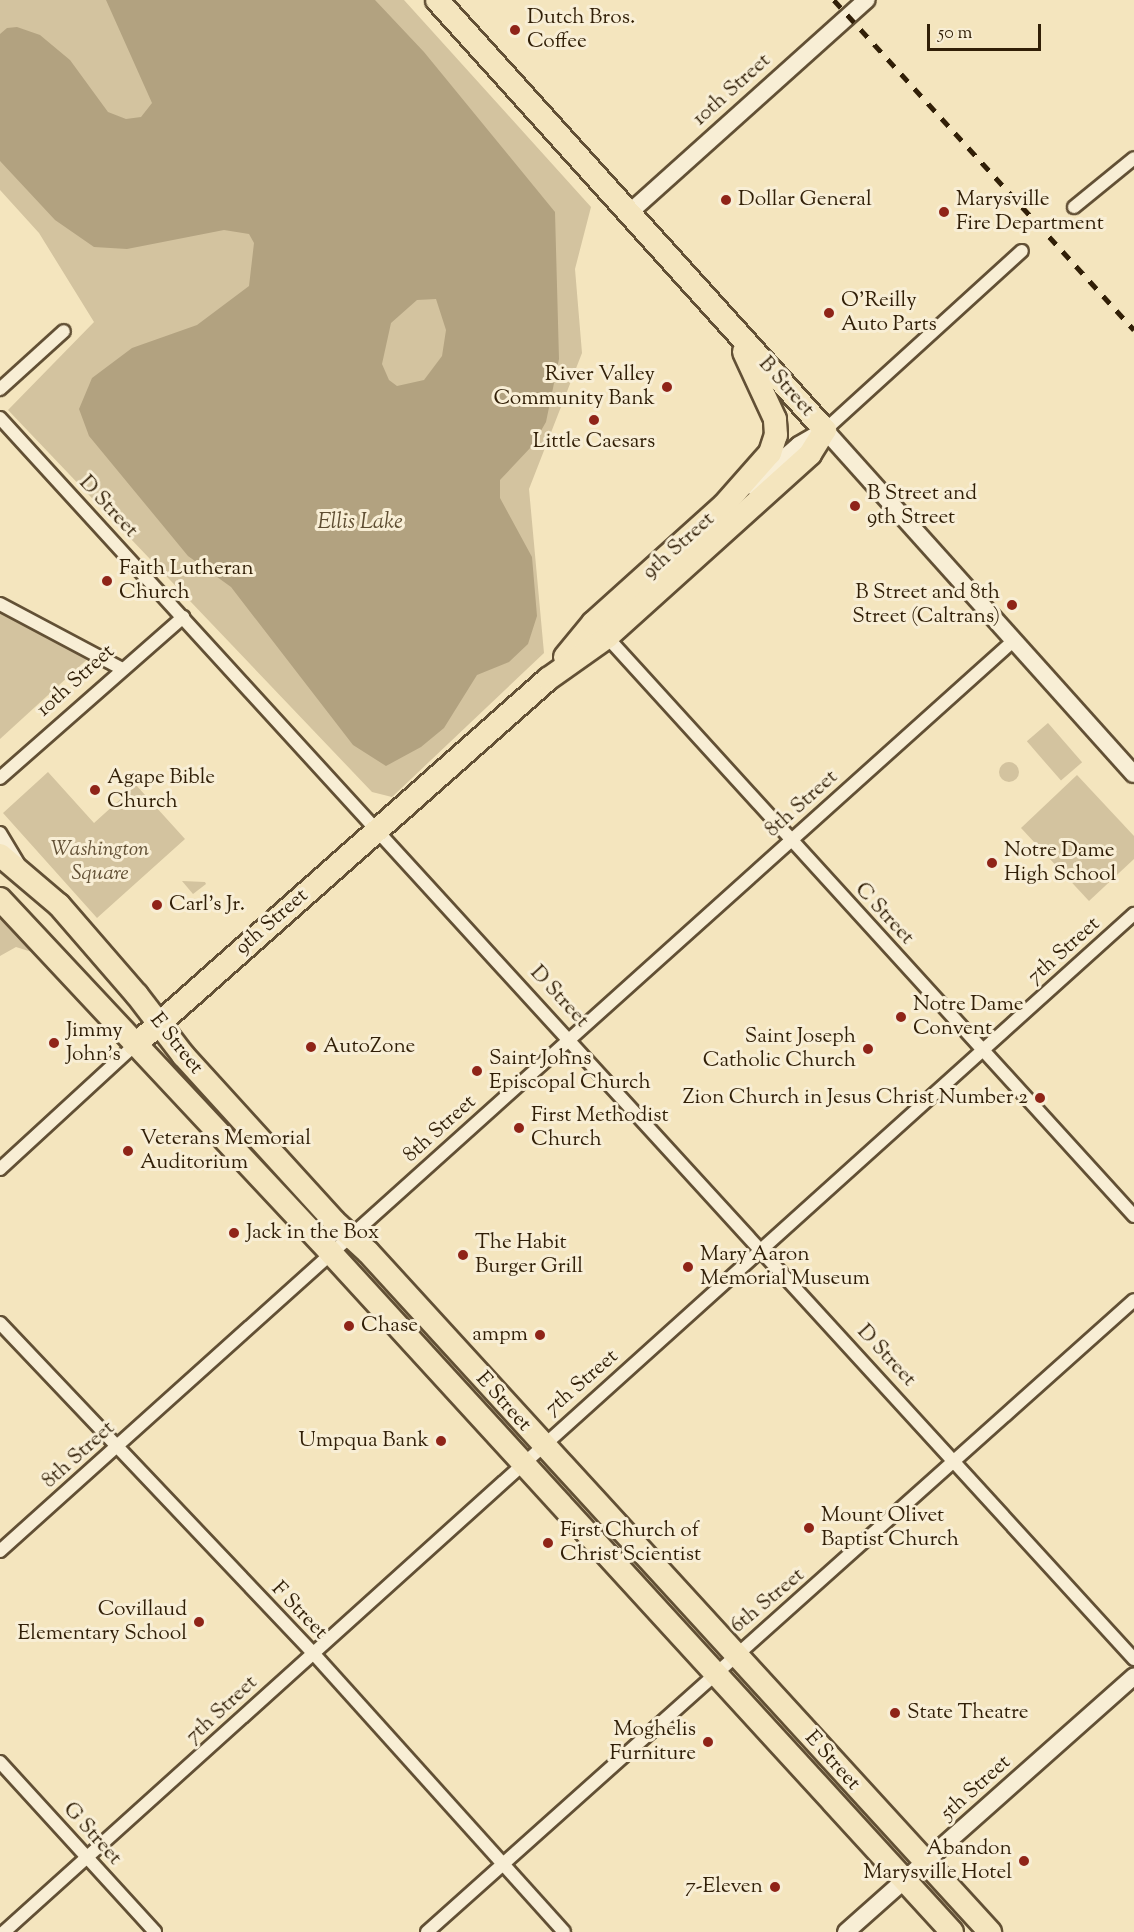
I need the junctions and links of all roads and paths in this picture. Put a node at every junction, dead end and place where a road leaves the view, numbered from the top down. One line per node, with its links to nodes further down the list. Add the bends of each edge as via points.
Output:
1 (436, 0): 5 (highway, B Street)
2 (866, 0): 5 (main road, 10th Street)
3 (1134, 158): 4 (street)
4 (1074, 207)
5 (629, 213): 7 (highway, B Street)
6 (1022, 251): 11 (street, 9th Street)
7 (731, 326): 11 (highway, B Street); 12 (highway, via 771,407 776,435 762,464)
8 (64, 331): 9 (street)
9 (0, 389)
10 (0, 418): 14 (street, D Street)
11 (825, 430): 12 (main road, 9th Street, via 799,445); 15 (highway, 9th Street, via 810,454); 16 (main road, B Street)
12 (724, 505): 18 (highway, 9th Street, via 593,623)
13 (0, 604): 17 (street)
14 (183, 617): 17 (street, 10th Street); 21 (street, D Street)
15 (607, 637): 18 (highway, 9th Street); 23 (street, C Street)
16 (1013, 640): 19 (main road, B Street); 23 (street, 8th Street)
17 (122, 669): 20 (street, 10th Street)
18 (548, 679): 21 (highway, 9th Street)
19 (1134, 774)
20 (0, 778)
21 (377, 830): 28 (highway, 9th Street); 29 (street, D Street)
22 (0, 833): 25 (street, E Street)
23 (790, 841): 29 (street, 8th Street); 31 (street, C Street)
24 (0, 855): 25 (highway, E Street)
25 (21, 870): 28 (highway, E Street, via 58,905)
26 (0, 899): 30 (highway, E Street)
27 (1134, 914): 31 (street, 7th Street)
28 (158, 1023): 30 (highway, 9th Street); 34 (highway, E Street)
29 (570, 1038): 34 (street, 8th Street); 35 (street, D Street)
30 (135, 1045): 32 (street, 9th Street); 36 (highway, E Street)
31 (983, 1050): 33 (street, C Street); 35 (street, 7th Street)
32 (0, 1170)
33 (1134, 1216)
34 (350, 1236): 36 (street, 8th Street); 39 (highway, E Street)
35 (762, 1249): 39 (street, 7th Street); 41 (street, D Street)
36 (331, 1253): 40 (street, 8th Street); 42 (highway, E Street)
37 (1134, 1300): 41 (street, 6th Street)
38 (0, 1323): 40 (street, F Street)
39 (542, 1445): 42 (street, 7th Street); 45 (highway, E Street)
40 (115, 1448): 43 (street, 8th Street); 44 (street, F Street)
41 (956, 1460): 45 (street, 6th Street); 46 (street, D Street)
42 (523, 1462): 44 (street, 7th Street); 47 (highway, E Street)
43 (0, 1551)
44 (313, 1653): 50 (street, 7th Street); 52 (street, F Street)
45 (734, 1654): 47 (street, 6th Street); 51 (highway, E Street)
46 (1134, 1659)
47 (715, 1672): 52 (street, 6th Street); 53 (highway, E Street)
48 (1134, 1676): 51 (main road, 5th Street)
49 (0, 1762): 50 (street, G Street)
50 (89, 1859): 54 (street, 7th Street); 55 (street, G Street)
51 (925, 1863): 53 (main road, 5th Street); 60 (highway, E Street)
52 (505, 1864): 56 (street, 6th Street); 57 (street, F Street)
53 (905, 1880): 58 (main road, 5th Street); 59 (highway, E Street)
54 (3, 1932)
55 (155, 1932)
56 (427, 1932)
57 (564, 1932)
58 (846, 1932)
59 (952, 1932)
60 (990, 1932)

